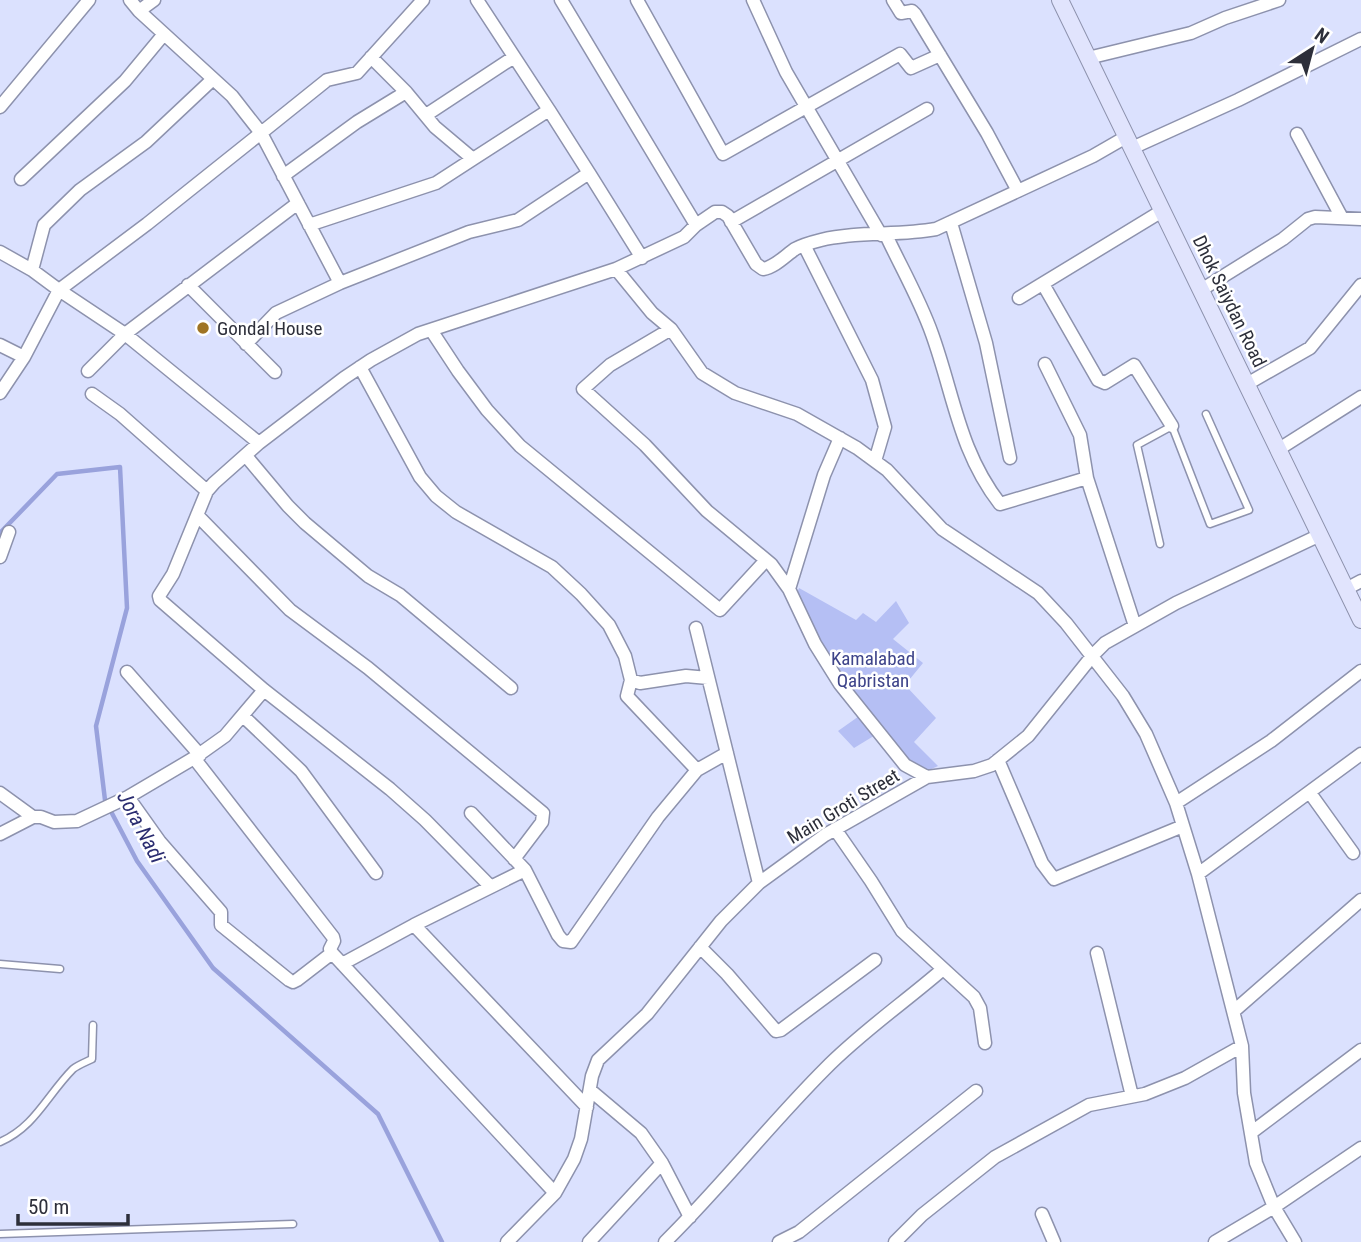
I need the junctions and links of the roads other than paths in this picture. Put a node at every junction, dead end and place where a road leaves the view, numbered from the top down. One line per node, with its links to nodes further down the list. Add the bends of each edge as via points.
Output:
1 (89, 0): 21 (street)
2 (130, 0): 12 (street)
3 (154, 0): 12 (street)
4 (423, 0): 16 (street)
5 (477, 0): 17 (street)
6 (561, 0): 42 (street)
7 (637, 0): 22 (street, via 723,154)
8 (753, 0): 22 (street)
9 (893, 0): 15 (street, via 901,13 915,14)
10 (1060, 0): 18 (main road, Dhok Saiydan Road)
11 (1279, 0): 18 (street, via 1191,33)
12 (139, 12): 13 (street)
13 (164, 34): 19 (street); 33 (street, via 125,80)
14 (1361, 39): 28 (street, via 1238,100)
15 (940, 55): 22 (street, via 911,68 900,54); 34 (street)
16 (371, 57): 20 (street); 26 (street, via 357,73 327,80)
17 (514, 57): 24 (street); 25 (street)
18 (1088, 58): 28 (main road, Dhok Saiydan Road)
19 (213, 79): 26 (street); 48 (street, via 146,142 80,190 44,225)
20 (405, 92): 25 (street); 32 (street)
21 (0, 107)
22 (806, 108): 30 (street)
23 (927, 109): 30 (street)
24 (549, 110): 29 (street); 31 (street)
25 (426, 115): 29 (street)
26 (261, 133): 32 (street); 53 (street)
27 (1297, 134): 37 (street)
28 (1129, 143): 34 (street); 36 (main road, Dhok Saiydan Road)
29 (473, 159): 41 (street, via 436,183)
30 (838, 162): 39 (street); 43 (street)
31 (589, 173): 46 (street); 49 (street, via 518,220 469,232)
32 (284, 176): 35 (street)
33 (21, 179)
34 (1018, 191): 40 (street)
35 (298, 203): 41 (street); 51 (street)
36 (1162, 211): 50 (street); 54 (main road, Dhok Saiydan Road)
37 (1342, 218): 38 (street); 54 (street, via 1308,219)
38 (1361, 219)
39 (731, 222): 42 (street, via 722,212 715,212); 44 (street, via 762,268)
40 (951, 223): 43 (street); 76 (street, via 986,343)
41 (309, 225): 49 (street)
42 (696, 225): 46 (street, via 684,237)
43 (883, 235): 44 (street); 78 (street, via 931,332 965,445 1000,504)
44 (804, 245): 77 (street, via 872,380 885,427)
45 (0, 252): 48 (street)
46 (642, 258): 47 (street)
47 (616, 269): 56 (street); 57 (street)
48 (32, 270): 53 (street)
49 (340, 283): 59 (street, via 276,313)
50 (1043, 284): 55 (street); 71 (street, via 1098,380 1105,383 1134,365)
51 (188, 285): 58 (street); 59 (street)
52 (1361, 285): 66 (street, via 1310,348)
53 (59, 290): 58 (street); 61 (street)
54 (1201, 290): 66 (main road, Dhok Saiydan Road)
55 (1019, 298)
56 (671, 329): 72 (street, via 712,381 797,414); 85 (street, via 610,365 583,389 645,445 707,511)
57 (432, 330): 63 (street); 85 (street, via 487,410 520,446 720,610)
58 (125, 334): 64 (street); 73 (street)
59 (246, 344): 65 (street)
60 (0, 345): 61 (street)
61 (24, 357): 67 (street)
62 (1045, 364): 78 (street, via 1080,435)
63 (360, 367): 73 (street); 95 (street, via 419,477 456,512 552,567 581,594 610,625)
64 (88, 371)
65 (275, 372)
66 (1247, 384): 74 (main road, Dhok Saiydan Road)
67 (0, 393)
68 (92, 394): 79 (street)
69 (1361, 397): 74 (street)
70 (1206, 414): 71 (lane, via 1249,510 1210,524)
71 (1172, 426): 83 (lane, via 1137,445)
72 (840, 438): 77 (street); 87 (street)
73 (259, 443): 75 (street)
74 (1279, 449): 82 (main road, Dhok Saiydan Road)
75 (246, 456): 79 (street); 96 (street, via 305,523)
76 (1010, 458)
77 (875, 461): 91 (street, via 942,529 1038,593)
78 (1087, 478): 89 (street)
79 (207, 491): 80 (street)
80 (197, 515): 97 (street, via 160,600); 115 (street, via 290,610 368,668 543,813 542,822)
81 (9, 532): 84 (street)
82 (1320, 535): 86 (main road, Dhok Saiydan Road); 89 (street, Main Groti Street)
83 (1160, 544)
84 (0, 557)
85 (766, 561): 87 (street)
86 (1354, 585): 88 (main road, Dhok Saiydan Road)
87 (789, 589): 104 (street, via 815,644 841,684 905,765)
88 (1361, 620)
89 (1135, 626): 91 (street, Main Groti Street)
90 (696, 628): 94 (street)
91 (1093, 655): 102 (street, Main Groti Street, via 1028,736); 108 (street, via 1146,734)
92 (1361, 671): 108 (street, via 1271,741)
93 (127, 673): 101 (street)
94 (709, 678): 95 (street); 99 (street)
95 (631, 680): 103 (street, via 627,696)
96 (511, 688)
97 (264, 690): 98 (street); 120 (street, via 390,789)
98 (243, 716): 101 (street, via 229,733); 117 (street, via 301,771)
99 (727, 753): 103 (street); 119 (street)
100 (1361, 754): 106 (street)
101 (197, 756): 107 (street); 124 (street, via 333,937)
102 (998, 760): 104 (street, Main Groti Street, via 974,771); 111 (street, via 1042,863 1054,879)
103 (697, 770): 116 (street, via 658,817 571,942 558,935)
104 (927, 777): 112 (street, Main Groti Street)
105 (0, 793): 110 (street)
106 (1310, 793): 114 (street); 118 (street)
107 (128, 797): 110 (street, via 77,821); 124 (street, via 221,912 220,925 289,980 297,980)
108 (1176, 803): 111 (street)
109 (471, 813): 115 (street)
110 (33, 817): 113 (street)
111 (1183, 827): 118 (street)
112 (835, 830): 119 (street, Main Groti Street); 129 (street, via 902,931)
113 (0, 834)
114 (1353, 853)
115 (514, 859): 116 (street)
116 (525, 870): 120 (street)
117 (376, 873)
118 (1198, 874): 131 (street)
119 (759, 883): 123 (street, Main Groti Street)
120 (490, 886): 122 (street)
121 (1361, 900): 131 (street)
122 (414, 925): 128 (street); 139 (street)
123 (700, 947): 126 (street, via 776,1031); 136 (street, Main Groti Street, via 647,1014 598,1060)
124 (332, 953): 128 (street)
125 (1097, 953): 138 (street)
126 (875, 960)
127 (0, 964): 130 (lane)
128 (342, 964): 144 (street)
129 (943, 968): 133 (street, via 980,1007); 147 (street, via 827,1067)
130 (61, 969)
131 (1234, 1011): 134 (street)
132 (93, 1025): 141 (lane, via 92,1059 74,1067 30,1124)
133 (985, 1044)
134 (1242, 1046): 138 (street, via 1185,1078); 140 (street)
135 (1361, 1050): 140 (street)
136 (590, 1090): 139 (street, Main Groti Street); 143 (street, via 641,1133)
137 (976, 1091): 153 (street, via 799,1232)
138 (1132, 1096): 154 (street, via 1089,1105 995,1157)
139 (587, 1107): 144 (street, Main Groti Street, via 574,1159)
140 (1252, 1132): 145 (street, via 1256,1163)
141 (0, 1142)
142 (1361, 1148): 145 (street)
143 (662, 1163): 147 (street); 151 (street)
144 (555, 1193): 150 (street, Main Groti Street)
145 (1274, 1207): 156 (street); 157 (street)
146 (1042, 1214): 155 (street)
147 (690, 1217): 152 (street)
148 (293, 1224): 149 (lane)
149 (0, 1234)
150 (507, 1242)
151 (589, 1242)
152 (664, 1242)
153 (779, 1242)
154 (895, 1242)
155 (1054, 1242)
156 (1215, 1242)
157 (1295, 1242)

